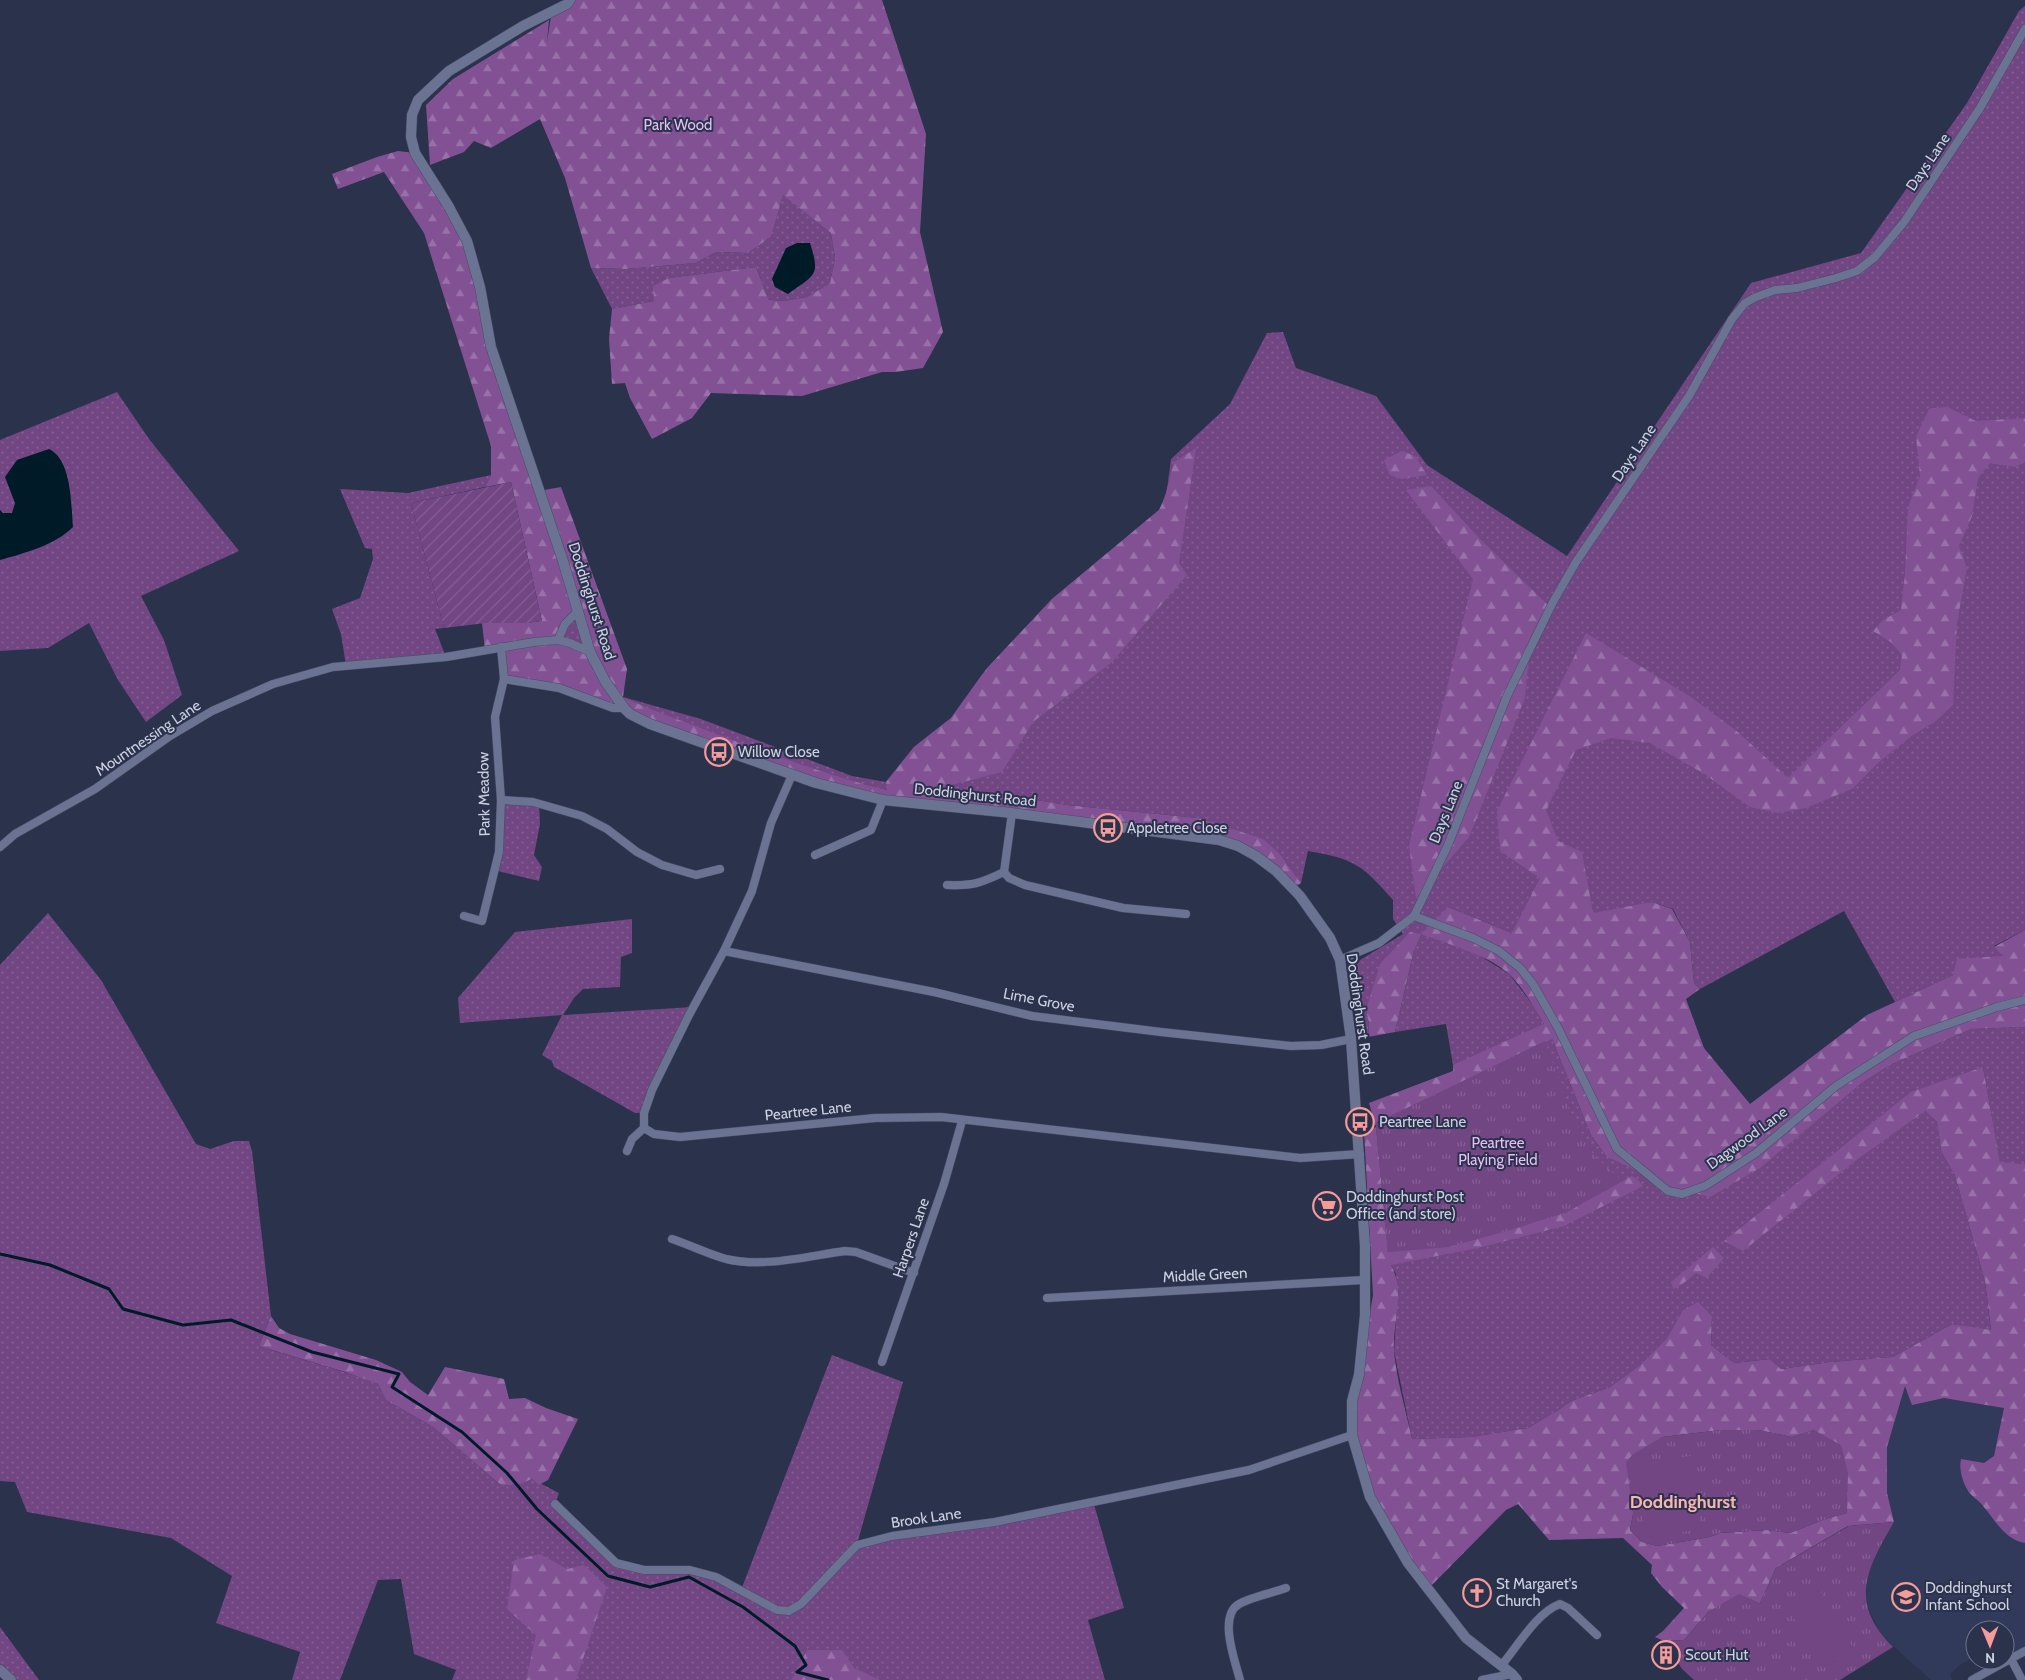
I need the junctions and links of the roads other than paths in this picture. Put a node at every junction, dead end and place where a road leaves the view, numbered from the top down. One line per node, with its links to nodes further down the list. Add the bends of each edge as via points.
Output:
1 (570, 0): 3 (street, Doddinghurst Road, via 449,71 418,100 412,115 411,137 415,153 467,241 480,287 491,347)
2 (2025, 29): 20 (street, Days Lane, via 1980,108 1904,222 1874,258 1857,271 1836,278 1756,297 1732,319 1689,396 1576,562 1554,602 1507,696 1448,845)
3 (578, 611): 4 (street, via 565,624); 6 (street, Doddinghurst Road)
4 (558, 640): 5 (street, Mountnessing Lane); 6 (street, Mountnessing Lane)
5 (501, 648): 7 (street, Park Meadow); 13 (street, Mountnessing Lane, via 446,657 333,667 274,684 212,711 135,759 95,789 14,834)
6 (590, 652): 8 (street, Doddinghurst Road)
7 (504, 679): 8 (street, via 559,688 613,708); 10 (street, Park Meadow, via 495,717)
8 (624, 708): 9 (street, Doddinghurst Road, via 650,724)
9 (792, 775): 11 (street, Doddinghurst Road); 21 (street, via 771,822 752,891)
10 (501, 800): 15 (street, via 533,802 582,816 662,865 696,875); 19 (street, Park Meadow, via 499,852 482,921)
11 (883, 800): 12 (street, Doddinghurst Road); 14 (street, via 870,830)
12 (1012, 813): 16 (street); 22 (street, Doddinghurst Road, via 1204,838 1238,846 1276,871 1300,896 1330,938)
13 (0, 847)
14 (815, 855)
15 (720, 869)
16 (1004, 872): 17 (street, via 981,883); 18 (street, via 1025,885 1123,908)
17 (947, 885)
18 (1186, 914)
19 (464, 916)
20 (1414, 916): 22 (street, Days Lane, via 1379,942); 23 (street, Dagwood Lane, via 1473,938 1499,951 1520,968 1558,1028 1617,1149 1668,1191 1682,1194 1705,1186 1756,1153 1836,1086 1914,1036)
21 (724, 952): 24 (street, Lime Grove, via 934,992 1032,1016 1291,1046); 26 (street, via 652,1090 644,1113)
22 (1340, 960): 24 (street, Doddinghurst Road)
23 (2025, 1000)
24 (1351, 1039): 28 (street, Doddinghurst Road)
25 (962, 1121): 26 (street, Peartree Lane, via 941,1117 875,1118 680,1137 654,1134); 28 (street, Peartree Lane, via 1300,1158); 30 (street, Harpers Lane)
26 (644, 1128): 27 (street, via 632,1139)
27 (627, 1151)
28 (1360, 1154): 31 (street, Doddinghurst Road)
29 (672, 1239): 30 (street, via 728,1259 783,1261 856,1252)
30 (914, 1273): 33 (street, Harpers Lane)
31 (1364, 1280): 32 (street, Middle Green); 34 (street, Doddinghurst Road, via 1365,1315 1359,1375 1352,1401)
32 (1047, 1298)
33 (882, 1362)
34 (1352, 1435): 35 (street, Brook Lane, via 1248,1470 995,1522 892,1536 857,1545 801,1604 789,1611 777,1610 716,1577 690,1570 644,1570 616,1563); 38 (street, Doddinghurst Road, via 1370,1497 1408,1563 1466,1638)
35 (555, 1504)
36 (1286, 1588): 44 (street, via 1237,1604 1228,1618)
37 (1597, 1634): 38 (street, via 1560,1604 1542,1615)
38 (1501, 1666): 42 (street, Doddinghurst Road)
39 (2015, 1667): 47 (street)
40 (0, 1670): 43 (street)
41 (1991, 1670): 46 (street)
42 (1514, 1677): 45 (street)
43 (11, 1680)
44 (1240, 1680)
45 (1482, 1680)
46 (1972, 1680)
47 (2022, 1680)

